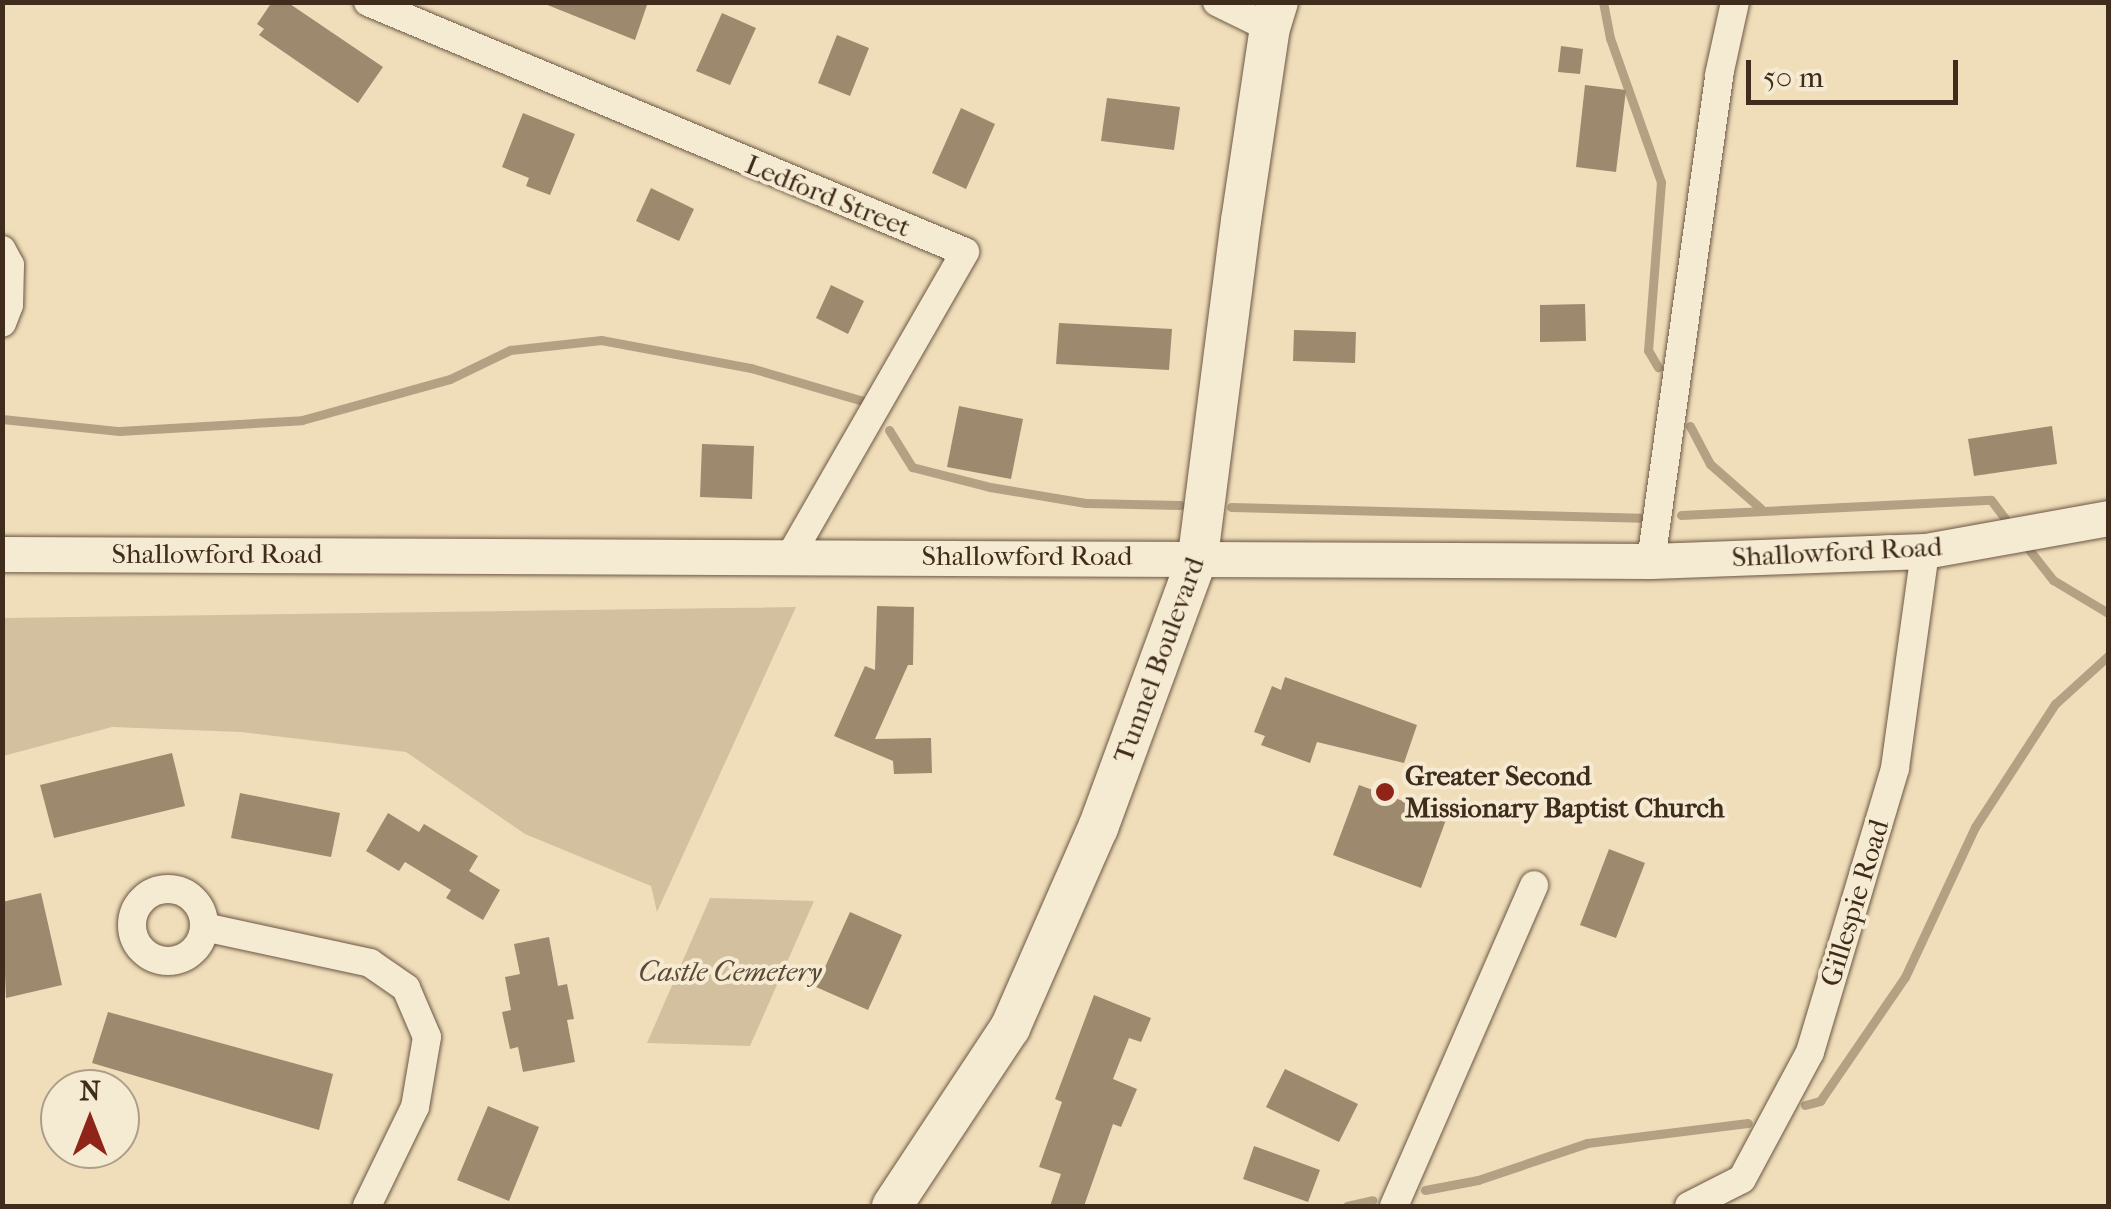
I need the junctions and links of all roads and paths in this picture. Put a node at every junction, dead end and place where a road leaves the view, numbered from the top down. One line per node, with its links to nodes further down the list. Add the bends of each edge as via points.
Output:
1 (368, 2): 10 (street, Ledford Street, via 965,252)
2 (1217, 2): 4 (street)
3 (1735, 2): 12 (street)
4 (1274, 15): 11 (main road, Tunnel Boulevard)
5 (2, 250): 6 (street, via 10,264)
6 (2, 323)
7 (2108, 518): 8 (street, Shallowford Road)
8 (1925, 552): 12 (street, Shallowford Road); 18 (street, Gillespie Road, via 1895,768 1810,1052 1742,1178)
9 (2, 554): 10 (street, Shallowford Road)
10 (791, 555): 11 (street, Shallowford Road)
11 (1198, 556): 12 (street, Shallowford Road); 16 (main road, Tunnel Boulevard, via 1098,828 1010,1028)
12 (1651, 561)
13 (1534, 884): 17 (street)
14 (204, 927): 15 (street, via 370,964 406,988 427,1036 415,1107)
15 (367, 1206)
16 (892, 1206)
17 (1394, 1206)
18 (1689, 1206)

